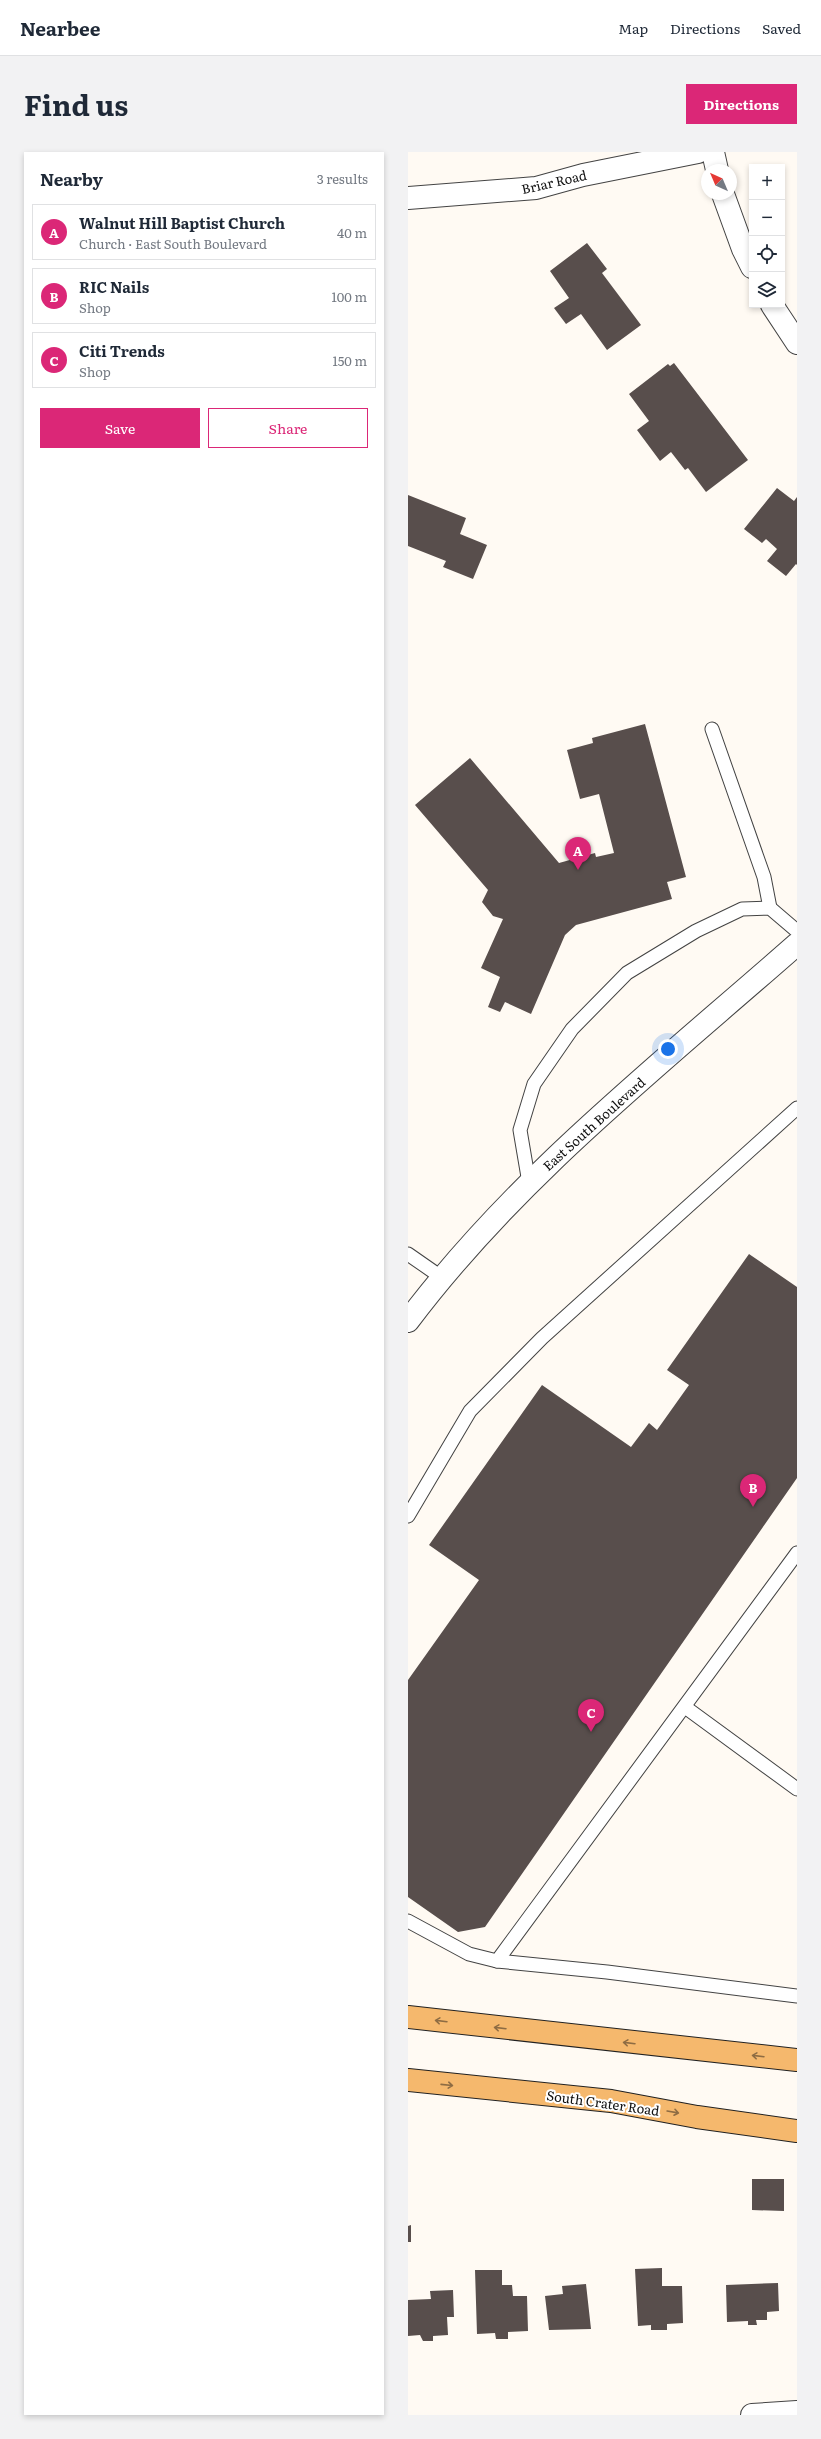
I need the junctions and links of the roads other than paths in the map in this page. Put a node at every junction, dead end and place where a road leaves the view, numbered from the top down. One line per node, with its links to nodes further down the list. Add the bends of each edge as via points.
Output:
1 (698, 152): 4 (street, Briar Road, via 583,175 536,188)
2 (713, 152): 3 (street)
3 (716, 164)
4 (408, 198)
5 (725, 200): 6 (street)
6 (749, 261)
7 (774, 308): 8 (street)
8 (797, 343)
9 (712, 729): 10 (lane, via 764,877)
10 (770, 908): 11 (lane); 14 (lane, via 742,909 696,931 627,973 572,1029 534,1084 520,1130)
11 (797, 931)
12 (797, 944): 14 (street, East South Boulevard)
13 (797, 1108): 18 (lane, via 542,1338 470,1411)
14 (529, 1183): 16 (street, East South Boulevard, via 495,1216)
15 (408, 1254): 16 (lane)
16 (441, 1277): 17 (street, East South Boulevard)
17 (408, 1321)
18 (408, 1516)
19 (797, 1553): 20 (lane)
20 (686, 1707): 21 (lane); 23 (lane)
21 (797, 1789)
22 (408, 1921): 23 (lane, via 469,1954)
23 (497, 1961): 24 (lane)
24 (797, 1996)
25 (408, 2017): 26 (main road, one-way to 25)
26 (797, 2060)
27 (408, 2080): 28 (main road, South Crater Road, one-way to 28, via 612,2101 697,2117)
28 (797, 2131)
29 (797, 2412): 30 (street)
30 (752, 2415)

